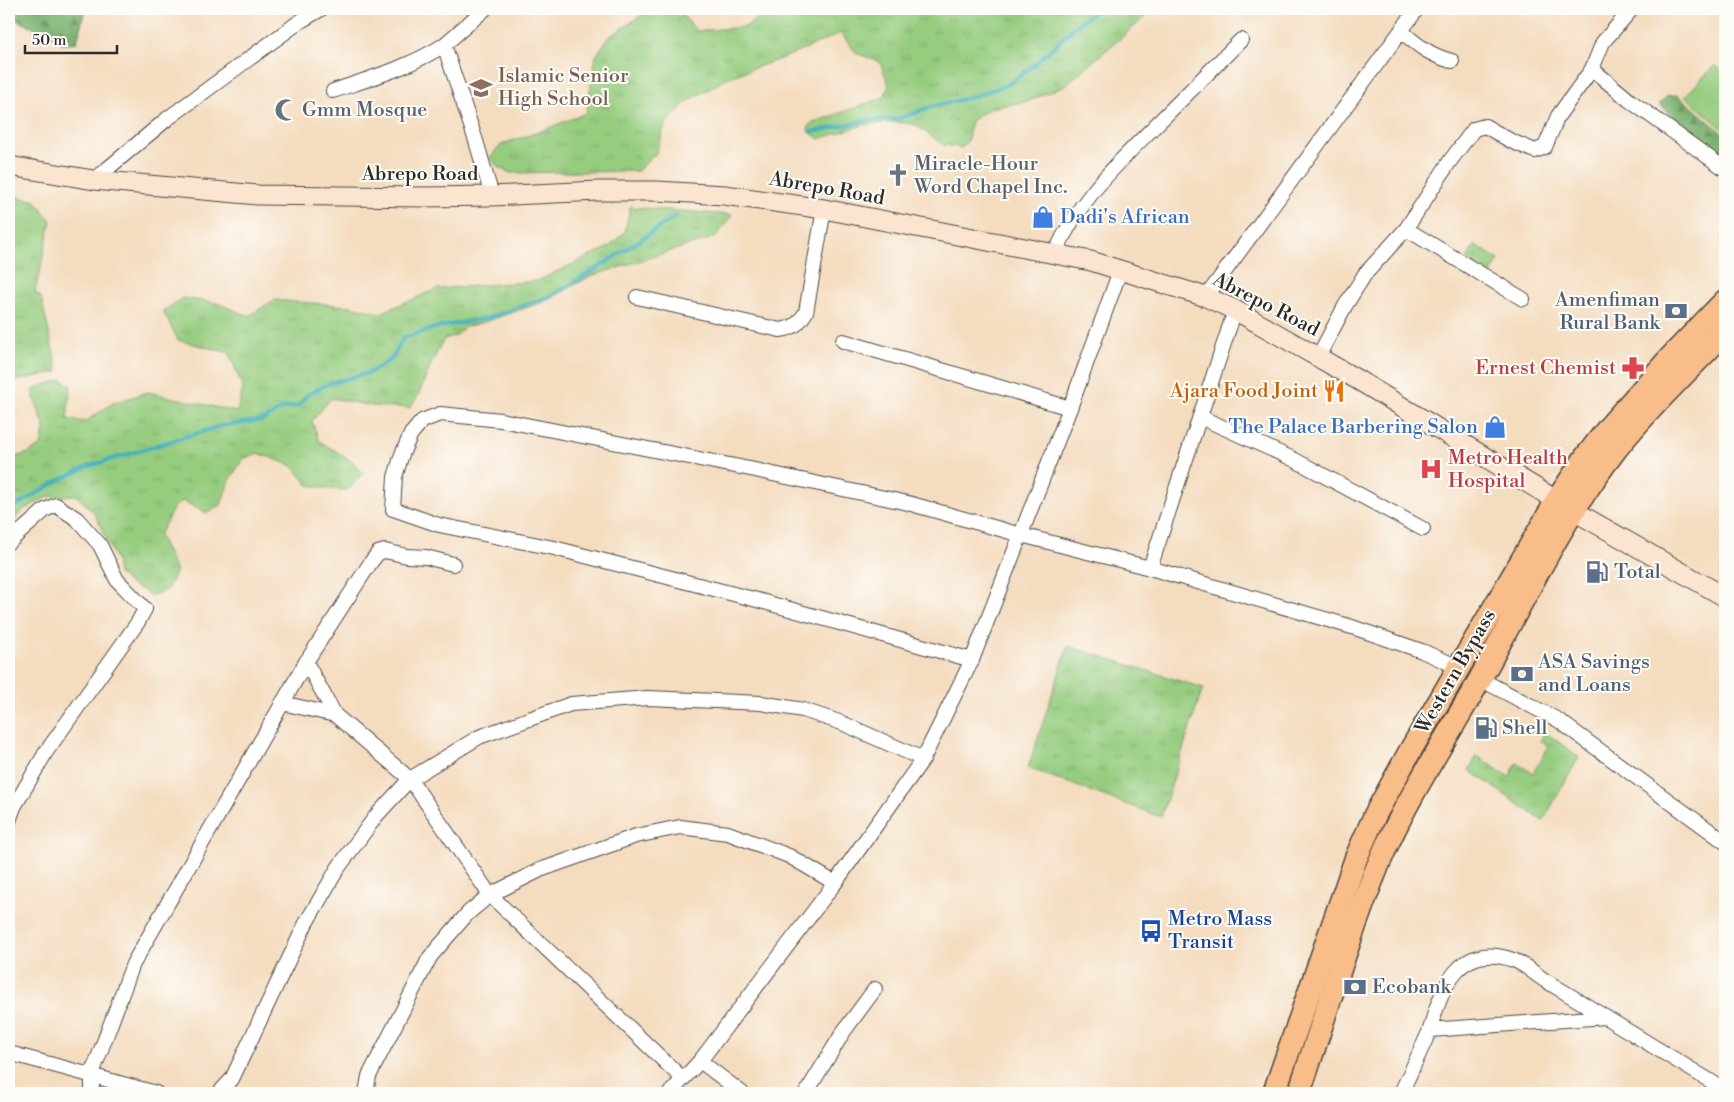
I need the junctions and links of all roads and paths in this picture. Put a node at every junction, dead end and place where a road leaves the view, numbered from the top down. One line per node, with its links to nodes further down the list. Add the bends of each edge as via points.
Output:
1 (322, 9): 13 (street, via 299,22 168,119)
2 (485, 9): 7 (street)
3 (1417, 9): 5 (street)
4 (1632, 9): 9 (street, via 1603,42)
5 (1401, 31): 8 (street, via 1422,50); 20 (street)
6 (1241, 40): 17 (street, via 1104,176 1080,207)
7 (444, 45): 10 (street, via 401,68); 14 (street)
8 (1452, 61)
9 (1592, 68): 12 (street, via 1629,100); 16 (street, via 1558,116 1545,147 1535,150 1485,126 1474,129)
10 (333, 91)
11 (9, 166): 13 (main road, Abrepo Road)
12 (1725, 170)
13 (94, 180): 14 (main road, Abrepo Road, via 258,195)
14 (492, 196): 15 (main road, Abrepo Road, via 656,191 724,195)
15 (824, 209): 17 (main road, Abrepo Road); 19 (street, via 806,312 791,329 780,330)
16 (1406, 229): 21 (street); 26 (street, via 1365,274)
17 (1055, 254): 18 (main road, Abrepo Road)
18 (1120, 271): 20 (main road, Abrepo Road); 27 (street)
19 (637, 297)
20 (1206, 297): 23 (main road, Abrepo Road)
21 (1523, 299)
22 (1725, 301): 29 (highway, Western Bypass, via 1669,359 1584,458)
23 (1235, 310): 26 (main road, Abrepo Road); 28 (street)
24 (1725, 332): 29 (highway, Western Bypass)
25 (843, 342): 27 (street)
26 (1318, 357): 29 (main road, Abrepo Road)
27 (1070, 408): 31 (street)
28 (1200, 417): 30 (street, via 1293,459); 34 (street)
29 (1565, 505): 35 (main road, Abrepo Road); 38 (highway, Western Bypass); 39 (highway, Western Bypass, via 1532,581)
30 (1423, 529)
31 (1020, 535): 34 (street); 36 (street); 36 (street, via 908,503 501,420 440,414 422,421 411,434 402,454 395,477 393,509 439,525 554,548)
32 (9, 542): 44 (street, via 45,510 56,505 77,519 100,545 117,580 145,609 46,752)
33 (453, 564): 37 (street, via 426,557 385,551 378,553)
34 (1150, 568): 38 (street, via 1352,628 1422,651)
35 (1725, 597)
36 (972, 660): 42 (street)
37 (306, 662): 40 (street); 41 (street)
38 (1458, 667): 46 (highway, Western Bypass, via 1375,815)
39 (1480, 679): 45 (street, via 1558,720); 47 (highway, Western Bypass, via 1396,824)
40 (282, 703): 41 (street); 55 (street, via 133,964)
41 (335, 715): 43 (street)
42 (923, 759): 43 (street, via 842,723 803,710 761,703 648,698 571,704 479,737); 48 (street)
43 (410, 779): 49 (street); 60 (street, via 376,816 338,868 306,923 232,1079)
44 (9, 821)
45 (1725, 842)
46 (1350, 875): 47 (highway); 65 (highway, Western Bypass)
47 (1373, 879): 66 (highway, Western Bypass)
48 (835, 883): 49 (street, via 789,856 728,833 680,827 636,836 540,870); 54 (street)
49 (490, 895): 56 (street); 61 (street, via 468,912 430,957 369,1076)
50 (875, 988): 64 (street)
51 (1605, 1017): 52 (street); 52 (street, via 1515,961 1496,956 1480,957 1464,964 1450,978 1437,1004); 57 (street)
52 (1430, 1030): 67 (street)
53 (9, 1053): 55 (street)
54 (700, 1061): 56 (street); 63 (street)
55 (92, 1074): 58 (street); 59 (street)
56 (683, 1079): 62 (street)
57 (1725, 1090)
58 (92, 1093)
59 (156, 1093)
60 (219, 1093)
61 (366, 1093)
62 (670, 1093)
63 (742, 1093)
64 (806, 1093)
65 (1274, 1093)
66 (1298, 1093)
67 (1402, 1093)

